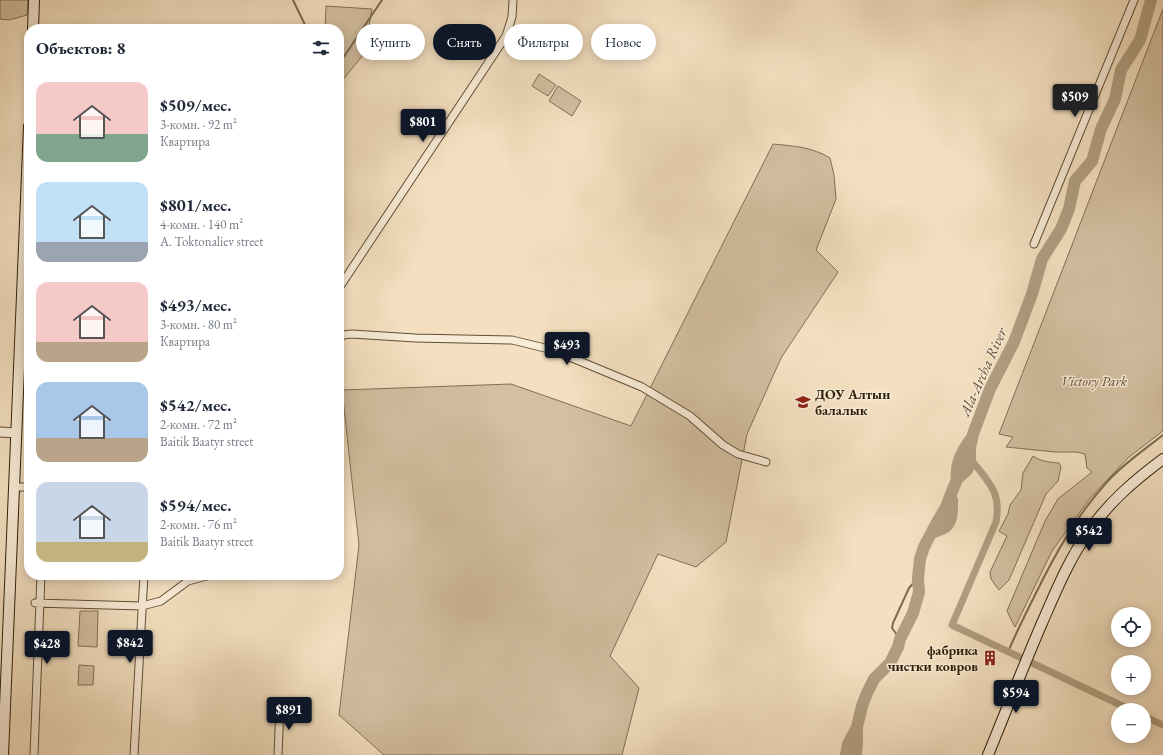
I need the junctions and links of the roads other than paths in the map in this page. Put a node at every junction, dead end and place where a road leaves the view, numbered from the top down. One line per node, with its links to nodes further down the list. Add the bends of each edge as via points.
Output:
1 (34, 0): 4 (main road)
2 (513, 0): 7 (street, via 512,17 506,36)
3 (1134, 0): 6 (street)
4 (33, 24)
5 (24, 244): 10 (main road)
6 (1034, 244)
7 (344, 280)
8 (344, 335): 12 (street, via 512,340 553,350 642,387 690,416 723,445 738,454)
9 (0, 432): 10 (street)
10 (16, 433): 13 (main road)
11 (1163, 459): 25 (main road, via 1122,492 1078,548 1060,581)
12 (766, 462)
13 (15, 486): 14 (street); 21 (main road)
14 (24, 487)
15 (40, 580): 18 (street)
16 (144, 580): 19 (street)
17 (192, 580): 19 (street, via 161,601)
18 (37, 603): 19 (street); 22 (street)
19 (142, 606): 23 (street)
20 (280, 706): 24 (street)
21 (4, 755)
22 (34, 755)
23 (134, 755)
24 (278, 755)
25 (988, 755)

